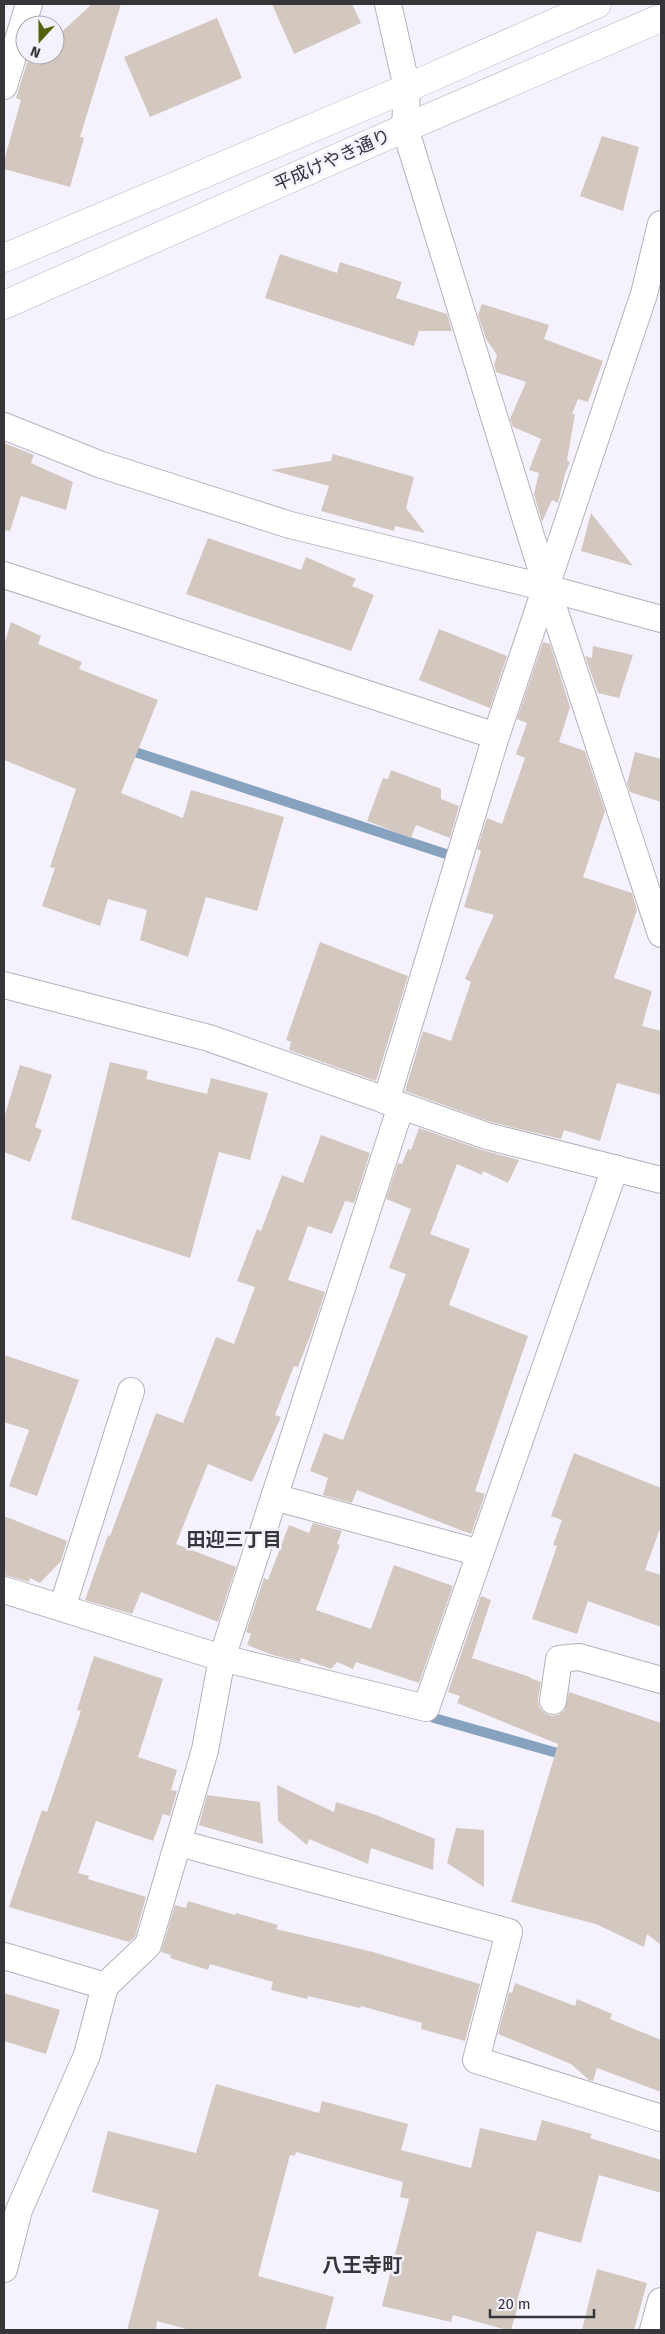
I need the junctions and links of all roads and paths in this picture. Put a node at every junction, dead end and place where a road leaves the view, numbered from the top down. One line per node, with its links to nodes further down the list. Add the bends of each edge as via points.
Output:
1 (28, 4): 5 (street)
2 (388, 4): 6 (street)
3 (597, 4): 6 (street, 平成けやき通り)
4 (661, 18): 7 (street, 平成けやき通り)
5 (4, 86)
6 (407, 88): 7 (street); 9 (street, 平成けやき通り)
7 (405, 128): 11 (street, 平成けやき通り); 14 (street)
8 (661, 224): 10 (street)
9 (4, 258)
10 (653, 296): 14 (street)
11 (4, 305)
12 (4, 426): 14 (street, via 99,464 290,525)
13 (4, 575): 16 (street)
14 (547, 588): 15 (street); 16 (street); 17 (street)
15 (661, 619)
16 (496, 736): 19 (street)
17 (661, 934)
18 (4, 985): 19 (street, via 209,1038)
19 (394, 1103): 20 (street, via 488,1136); 23 (street)
20 (615, 1168): 21 (street); 24 (street)
21 (661, 1180)
22 (131, 1391): 26 (street)
23 (274, 1497): 24 (street); 27 (street)
24 (480, 1554): 27 (street, via 426,1708)
25 (4, 1590): 26 (street)
26 (62, 1608): 27 (street)
27 (222, 1658): 30 (street, via 205,1750)
28 (661, 1680): 29 (street, via 579,1656 559,1659)
29 (553, 1701)
30 (179, 1843): 32 (street, via 148,1945); 33 (street, via 509,1932 476,2060)
31 (4, 1956): 32 (street)
32 (105, 1986): 34 (street, via 87,2055 19,2210)
33 (661, 2118)
34 (4, 2269)
35 (661, 2301): 36 (street)
36 (653, 2330)

